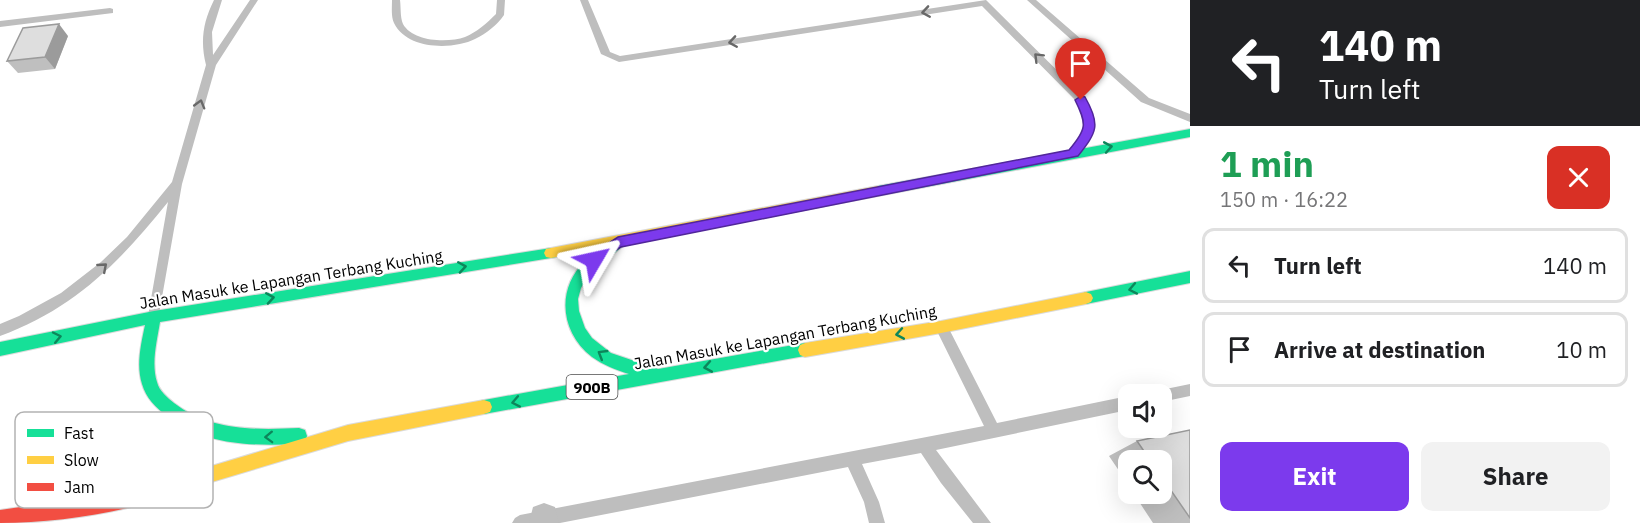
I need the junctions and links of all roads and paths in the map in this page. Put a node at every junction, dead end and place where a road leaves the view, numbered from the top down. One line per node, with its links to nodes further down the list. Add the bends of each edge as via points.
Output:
1 (218, 0): 11 (lane, via 207,32)
2 (254, 0): 11 (lane)
3 (396, 0): 4 (lane, via 399,24 413,36 438,43 467,39 488,28 500,15)
4 (501, 0)
5 (584, 0): 8 (lane, one-way to 5, via 619,59 606,54)
6 (1050, 0): 7 (lane)
7 (1032, 1): 12 (lane, via 1145,100)
8 (982, 2): 14 (lane, one-way to 8, via 1089,135 1090,119 1081,100)
9 (110, 11): 10 (lane)
10 (0, 24)
11 (211, 65): 15 (lane, one-way to 11)
12 (1190, 118)
13 (1190, 133): 14 (highway, Jalan Masuk ke Lapangan Terbang Kuching, one-way to 13)
14 (1073, 153): 16 (highway, Jalan Masuk ke Lapangan Terbang Kuching)
15 (177, 184): 18 (lane); 20 (lane, one-way to 15, via 65,297 105,266)
16 (618, 242): 18 (highway, Jalan Masuk ke Lapangan Terbang Kuching, one-way to 16); 22 (highway, one-way to 16, via 595,351 579,338 569,308 573,285 594,260)
17 (1190, 277): 19 (highway, Jalan Masuk ke Lapangan Terbang Kuching / 900B, one-way to 19)
18 (154, 317): 21 (highway, Jalan Masuk ke Lapangan Terbang Kuching, one-way to 18); 26 (highway, one-way to 18, via 150,388 148,352)
19 (940, 327): 22 (highway, Jalan Masuk ke Lapangan Terbang Kuching / 900B, one-way to 22); 27 (lane)
20 (0, 330)
21 (0, 350)
22 (656, 375): 29 (highway, Jalan Masuk ke Lapangan Terbang Kuching / 900B, one-way to 29)
23 (1190, 390): 24 (lane)
24 (1172, 394)
25 (1118, 405): 27 (lane)
26 (170, 412)
27 (994, 430): 30 (lane)
28 (213, 432): 29 (highway, one-way to 28, via 262,438)
29 (348, 433): 32 (highway, Jalan Masuk ke Lapangan Terbang Kuching / 900B)
30 (924, 445): 31 (lane); 37 (lane)
31 (852, 458): 35 (lane); 36 (lane)
32 (213, 474)
33 (72, 508): 34 (highway, Jalan Masuk ke Lapangan Terbang Kuching / 900B)
34 (0, 519)
35 (536, 521)
36 (877, 523)
37 (983, 523)

